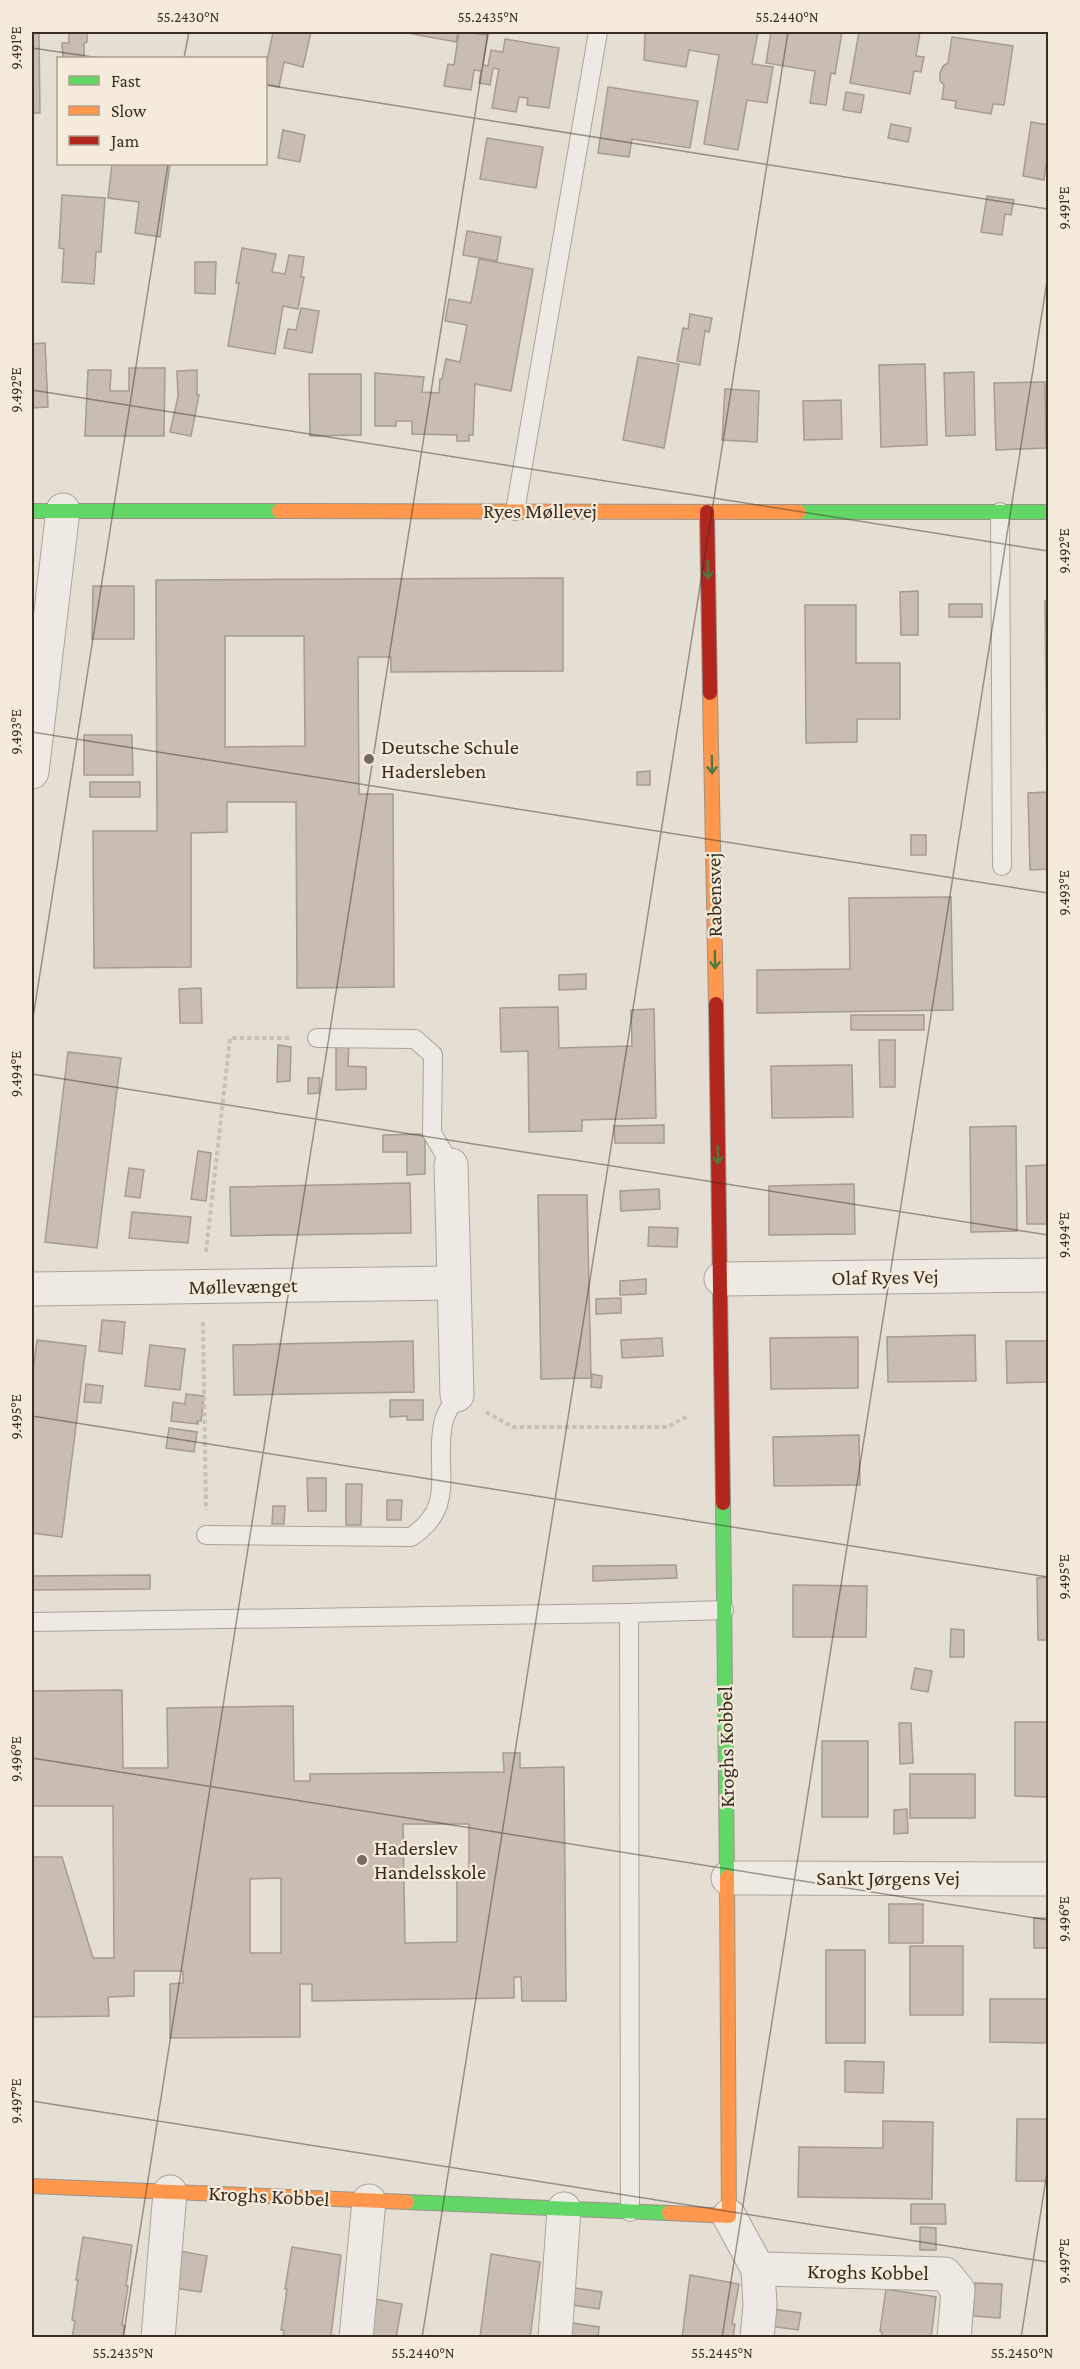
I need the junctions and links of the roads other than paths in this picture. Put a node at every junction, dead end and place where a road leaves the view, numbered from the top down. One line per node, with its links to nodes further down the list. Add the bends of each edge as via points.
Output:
1 (598, 32): 3 (lane)
2 (47, 510): 3 (street, Ryes Møllevej); 7 (street)
3 (515, 511): 4 (street, Ryes Møllevej)
4 (707, 512): 5 (street, Ryes Møllevej); 12 (street, Rabensvej, one-way to 12)
5 (1000, 512): 6 (street, Ryes Møllevej); 8 (lane)
6 (1048, 512)
7 (32, 772)
8 (1002, 866)
9 (317, 1038): 10 (lane, via 415,1040 433,1054 432,1133)
10 (451, 1165): 13 (street)
11 (1048, 1275): 12 (street, Olaf Ryes Vej)
12 (721, 1279): 17 (street, Kroghs Kobbel)
13 (454, 1283): 14 (street, Møllevænget); 15 (street)
14 (32, 1289)
15 (457, 1395): 16 (lane, via 443,1423 440,1506 426,1528 411,1537)
16 (206, 1535)
17 (724, 1610): 18 (lane); 20 (street, Kroghs Kobbel)
18 (629, 1613): 19 (lane); 26 (lane)
19 (32, 1622)
20 (728, 1878): 21 (street, Sankt Jørgens Vej); 27 (street, Kroghs Kobbel)
21 (1048, 1879)
22 (32, 2186): 23 (street, Kroghs Kobbel)
23 (170, 2192): 24 (street, Kroghs Kobbel); 29 (street)
24 (369, 2201): 25 (street, Kroghs Kobbel); 30 (street)
25 (564, 2209): 26 (street, Kroghs Kobbel); 31 (street)
26 (630, 2212): 27 (street, Kroghs Kobbel)
27 (729, 2216): 28 (street, Kroghs Kobbel)
28 (758, 2270): 32 (street, Kroghs Kobbel); 33 (street, Kroghs Kobbel, via 945,2274 958,2290)
29 (158, 2337)
30 (356, 2337)
31 (555, 2337)
32 (757, 2337)
33 (954, 2337)

